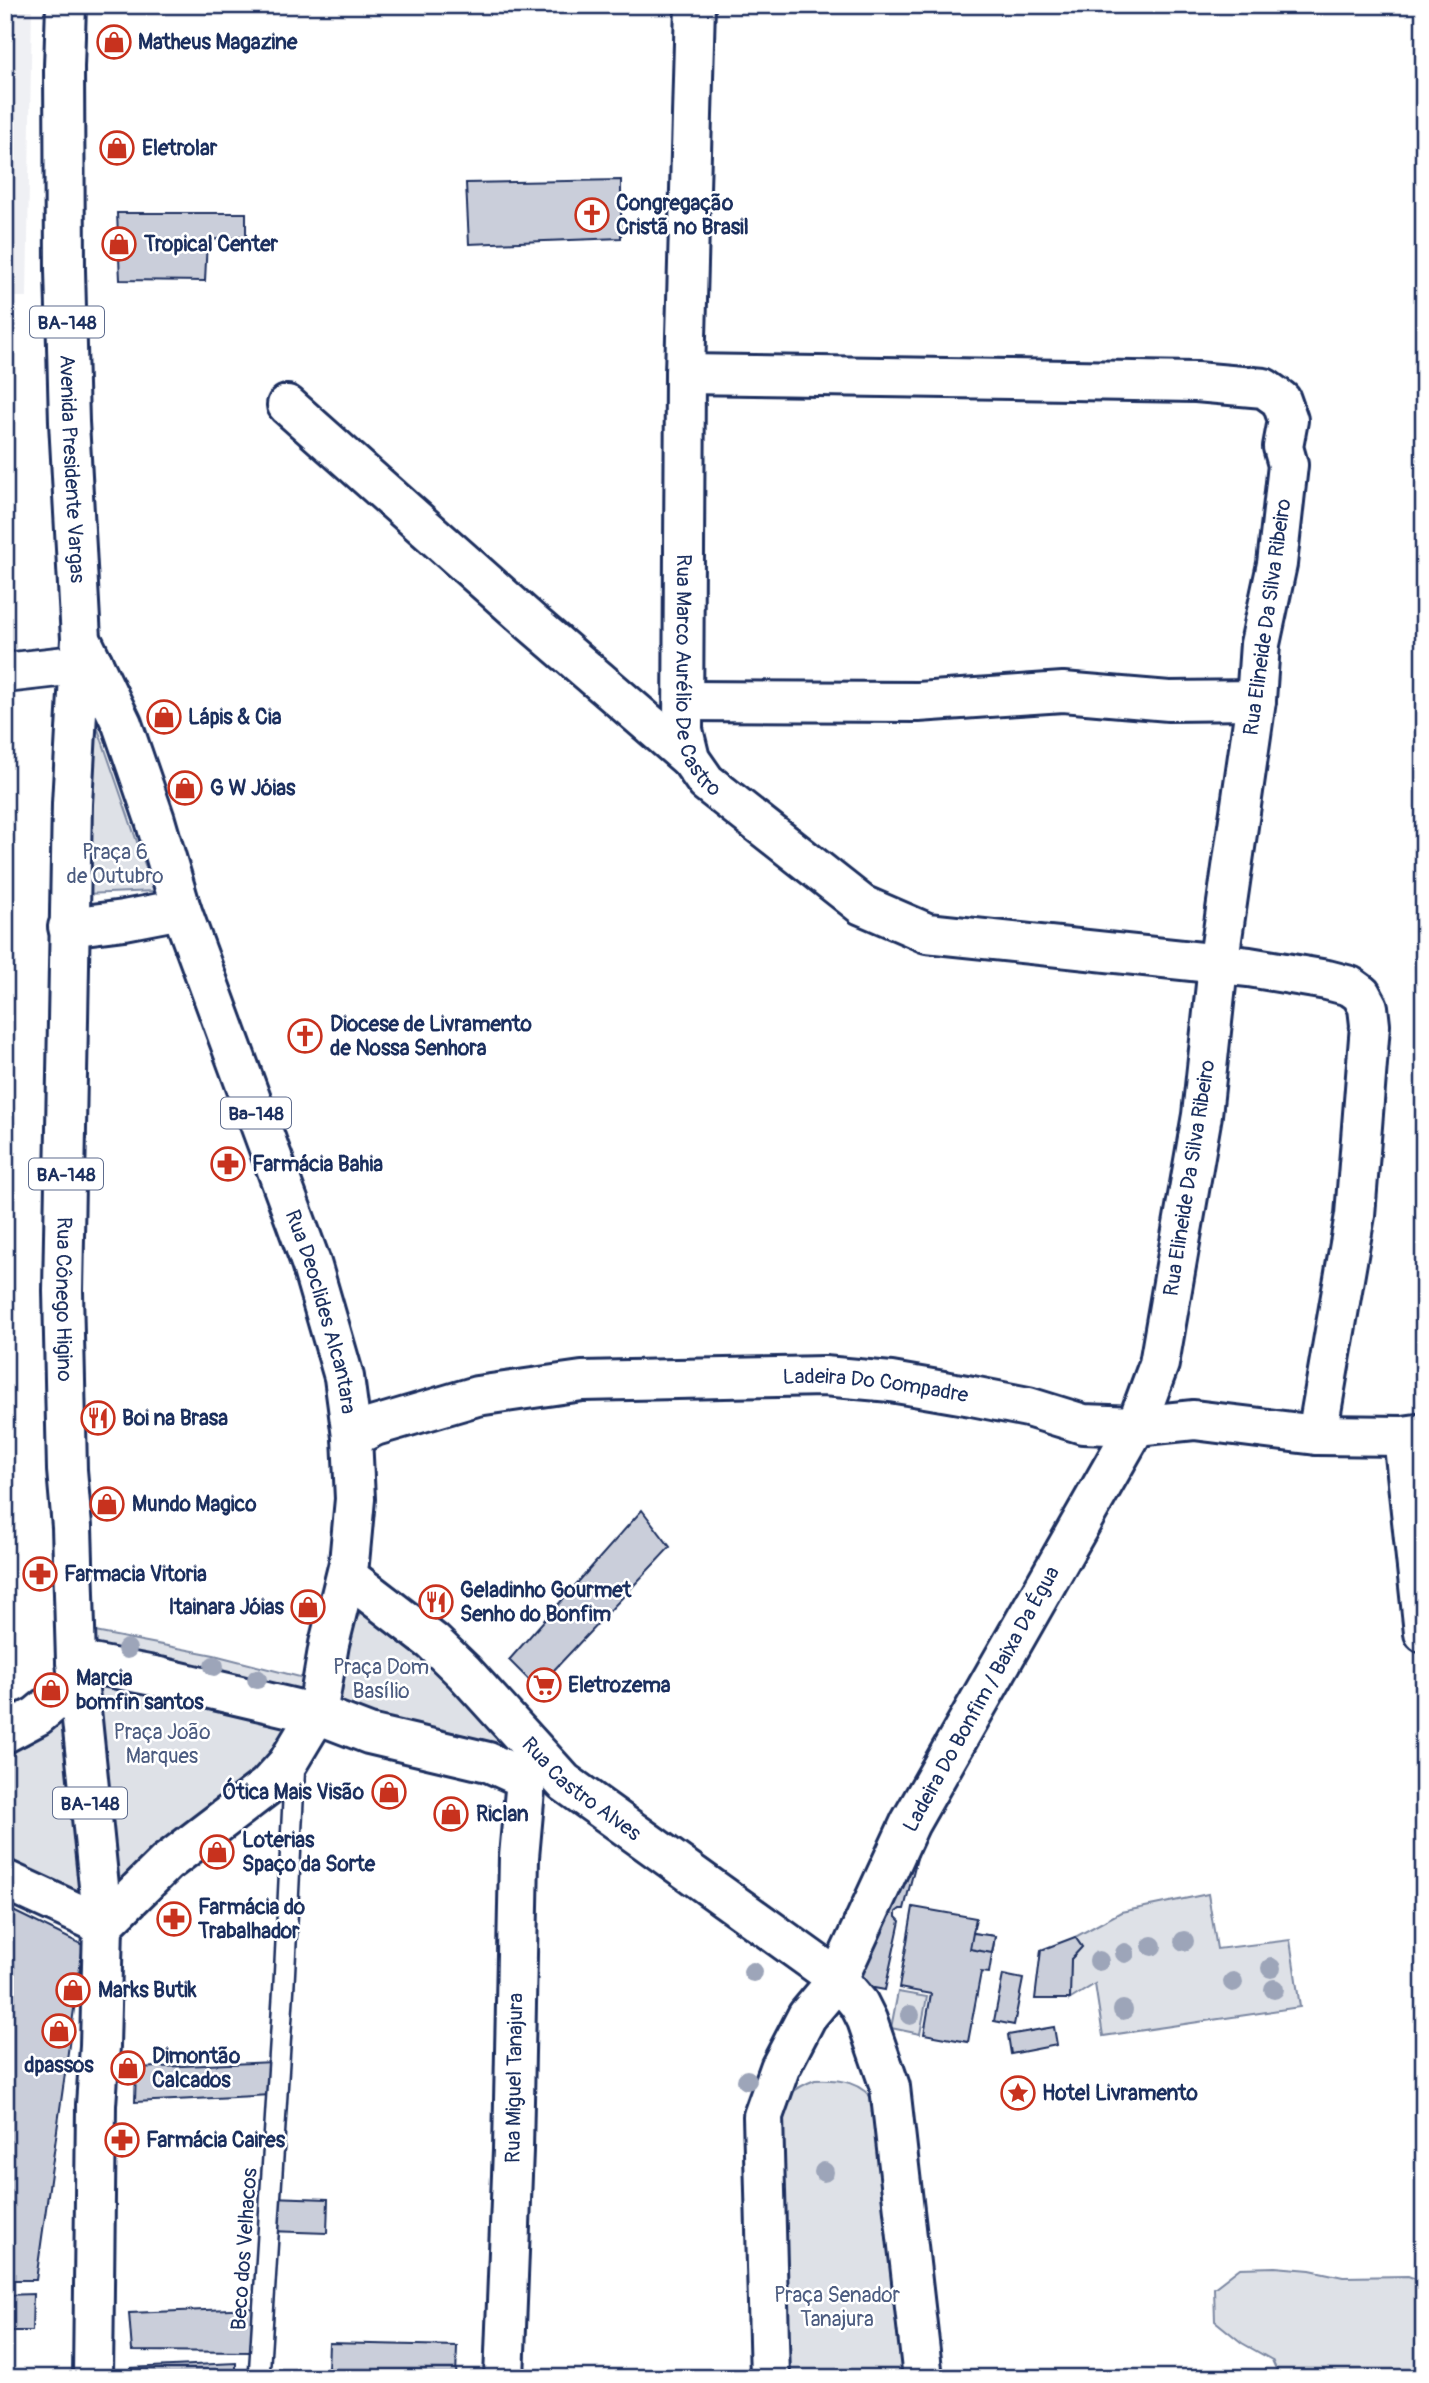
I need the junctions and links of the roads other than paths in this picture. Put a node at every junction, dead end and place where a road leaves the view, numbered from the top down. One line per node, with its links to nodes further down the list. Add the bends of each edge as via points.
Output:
1 (66, 5): 5 (street, Avenida Presidente Vargas / BA-148, via 69,422 75,566)
2 (695, 5): 3 (street, Rua Marco Aurélio De Castro)
3 (685, 374): 7 (street, Rua Elineide Da Silva Ribeiro, via 1196,382 1264,388 1281,400 1288,420 1283,447 1288,465 1277,565 1260,644); 8 (street, Rua Marco Aurélio De Castro)
4 (286, 405): 9 (street)
5 (85, 655): 6 (street); 10 (street, Rua Deoclides Alcantara / Ba-148, via 122,724); 11 (street, Rua Cônego Higino / BA-148, via 75,742)
6 (5, 673)
7 (1256, 700): 8 (street, via 1169,701 1063,692 918,702); 12 (street, Rua Elineide Da Silva Ribeiro)
8 (684, 701): 9 (street, Rua Marco Aurélio De Castro, via 683,730)
9 (690, 759): 12 (street, Rua Marco Aurélio De Castro, via 706,782 862,905 927,933)
10 (181, 909): 11 (street); 16 (street, Rua Deoclides Alcantara / Ba-148, via 311,1263 344,1377)
11 (68, 928): 19 (street, Rua Cônego Higino / BA-148, via 63,1291)
12 (1218, 966): 13 (street, Rua Elineide Da Silva Ribeiro, via 1202,1115 1178,1263 1158,1364); 15 (street, Rua Marco Aurélio De Castro, via 1349,986 1361,994 1368,1007 1355,1215)
13 (1136, 1426): 15 (street, Ladeira Do Compadre, via 1194,1420); 16 (street, Ladeira Do Compadre, via 1083,1424 972,1396 824,1376 582,1381 477,1396); 27 (street, Ladeira Do Bonfim / Baixa Da Égua, via 910,1823)
14 (1413, 1434): 15 (street, Ladeira Do Compadre); 18 (street)
15 (1317, 1435)
16 (352, 1437): 17 (street, Rua Deoclides Alcantara / Ba-148, via 355,1499)
17 (347, 1576): 20 (street, Ba-148); 24 (street, Rua Castro Alves, via 433,1642)
18 (1424, 1633)
19 (77, 1672): 20 (street, via 159,1677); 21 (street, via 37,1716); 26 (street, BA-148)
20 (317, 1714): 22 (street, Ba-148); 23 (street, via 369,1734 488,1762)
21 (5, 1733)
22 (296, 1746): 26 (street, Ba-148, via 267,1786 166,1863); 29 (lane, Beco dos Velhacos)
23 (526, 1779): 24 (street); 30 (street, Rua Miguel Tanajura, via 518,1884)
24 (564, 1782): 27 (street, Rua Castro Alves)
25 (5, 1880): 26 (street)
26 (103, 1924): 28 (street)
27 (838, 1979): 31 (street, Ladeira Do Bonfim / Baixa Da Égua, via 807,2016 780,2068 763,2116); 32 (street, via 859,2004 888,2079)
28 (93, 2378)
29 (259, 2378)
30 (504, 2378)
31 (770, 2378)
32 (923, 2378)

